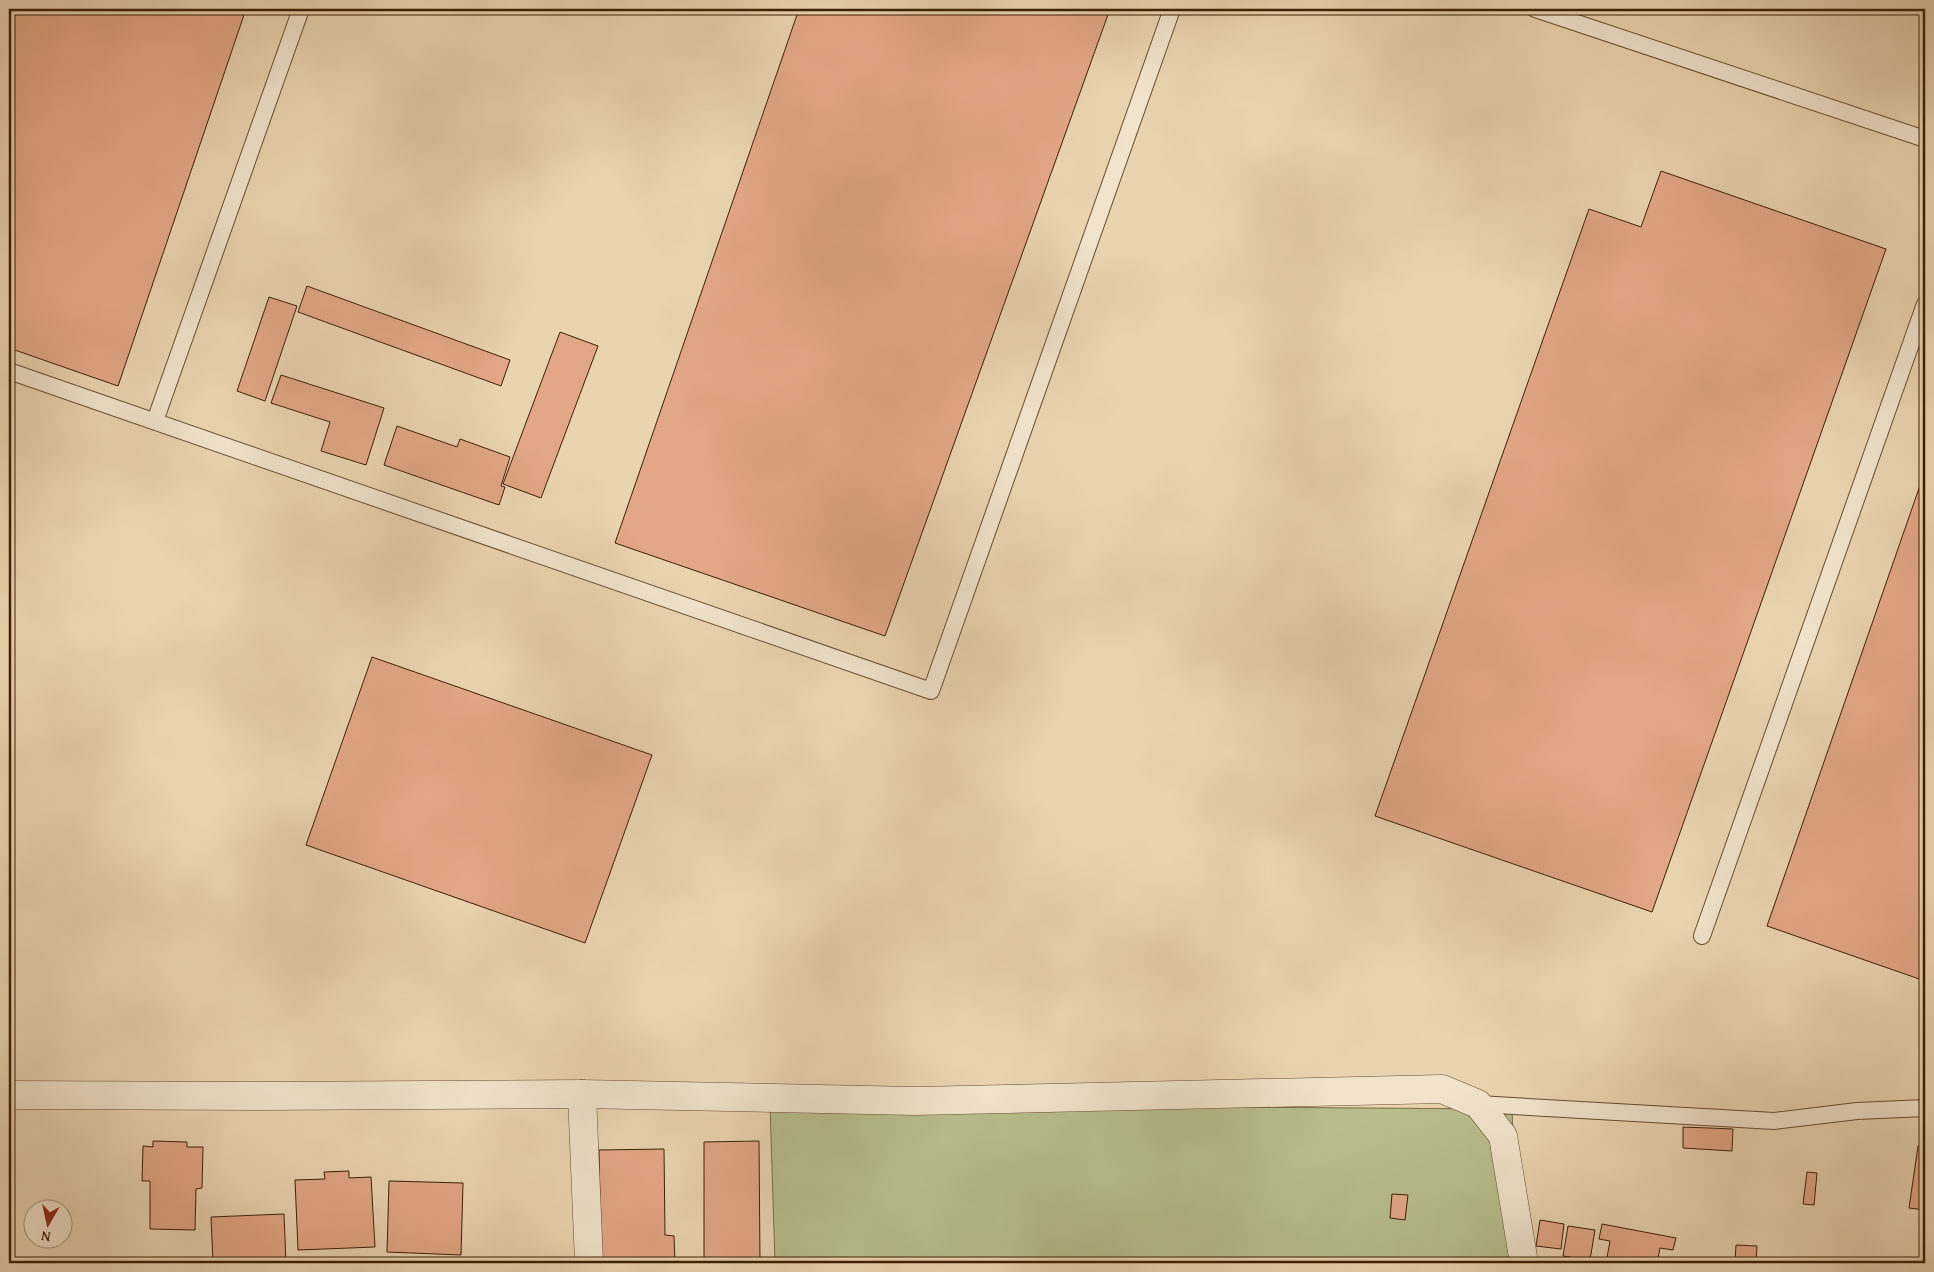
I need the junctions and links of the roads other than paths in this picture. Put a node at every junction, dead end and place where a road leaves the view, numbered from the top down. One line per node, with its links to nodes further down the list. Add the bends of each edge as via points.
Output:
1 (301, 9): 7 (lane)
2 (1172, 9): 7 (lane, via 931,691)
3 (1535, 9): 4 (lane)
4 (1925, 139)
5 (1925, 304): 8 (lane)
6 (9, 371): 7 (lane)
7 (155, 422)
8 (1702, 936)
9 (582, 1094): 10 (street); 11 (street, via 916,1101 1442,1089); 13 (street)
10 (9, 1095)
11 (1478, 1104): 12 (lane, via 1774,1121 1857,1110); 14 (street, via 1503,1136)
12 (1925, 1108)
13 (590, 1263)
14 (1524, 1263)

